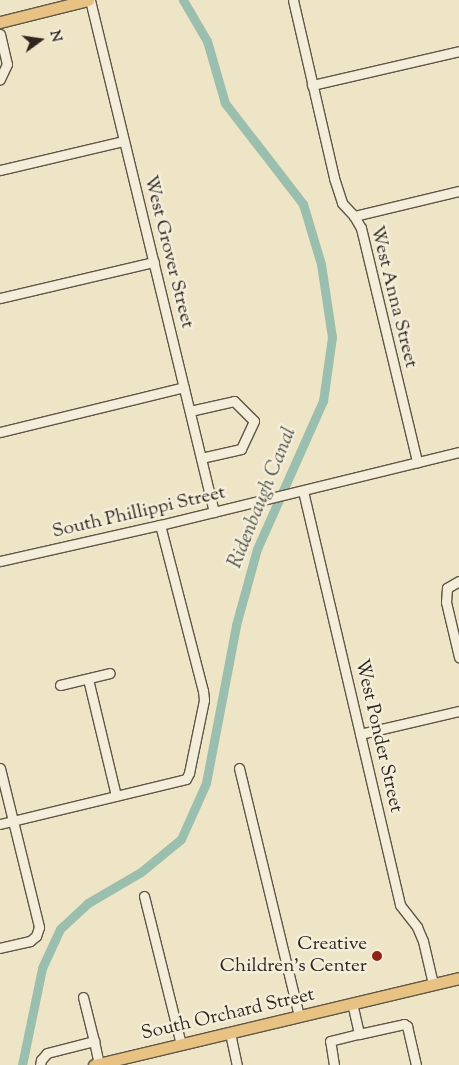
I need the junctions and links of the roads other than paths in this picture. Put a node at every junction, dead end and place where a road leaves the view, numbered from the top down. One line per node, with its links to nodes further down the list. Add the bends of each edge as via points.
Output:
1 (89, 0): 3 (main road); 9 (street, West Grover Street)
2 (293, 0): 8 (street, West Anna Street)
3 (47, 5): 4 (main road)
4 (0, 22)
5 (0, 34): 7 (street, via 7,64)
6 (459, 51): 8 (street)
7 (1, 79)
8 (312, 85): 12 (street, West Anna Street, via 342,203)
9 (124, 141): 10 (street); 13 (street, West Grover Street)
10 (0, 170)
11 (458, 193): 12 (street)
12 (354, 216): 20 (street, West Anna Street, via 361,228)
13 (154, 262): 14 (street); 15 (street, West Grover Street)
14 (0, 298)
15 (184, 387): 16 (street, West Grover Street); 17 (street)
16 (190, 411): 19 (street, West Grover Street); 19 (street, via 234,401 254,421 241,449)
17 (0, 432)
18 (459, 452): 20 (street, South Phillippi Street)
19 (201, 458): 22 (street, West Grover Street)
20 (417, 462): 21 (street, South Phillippi Street)
21 (303, 491): 22 (street, South Phillippi Street); 31 (street, West Ponder Street)
22 (214, 512): 23 (street, South Phillippi Street)
23 (160, 525): 24 (street, South Phillippi Street); 34 (street, via 204,700 186,779)
24 (0, 561)
25 (459, 581): 26 (street, via 447,588 446,602)
26 (459, 657)
27 (110, 673): 28 (street)
28 (88, 679): 29 (street); 34 (street)
29 (60, 685)
30 (459, 711): 31 (street)
31 (360, 734): 40 (street, West Ponder Street, via 400,905 422,940)
32 (0, 768): 35 (street)
33 (239, 768): 43 (street)
34 (116, 796): 35 (street)
35 (13, 820): 36 (street); 38 (street, via 39,927 30,941)
36 (0, 824)
37 (144, 896): 47 (street)
38 (0, 948)
39 (459, 978): 40 (main road, South Orchard Street)
40 (432, 984): 42 (main road, South Orchard Street)
41 (83, 996): 46 (street)
42 (352, 1003): 43 (main road, South Orchard Street); 45 (street)
43 (299, 1016): 44 (main road, South Orchard Street)
44 (230, 1032): 47 (main road, South Orchard Street); 50 (street)
45 (359, 1034): 51 (street, via 330,1041); 52 (street, via 404,1024)
46 (94, 1041): 48 (street); 49 (street, via 47,1053)
47 (181, 1044): 48 (main road, South Orchard Street)
48 (97, 1064)
49 (40, 1065)
50 (237, 1065)
51 (334, 1065)
52 (416, 1065)

